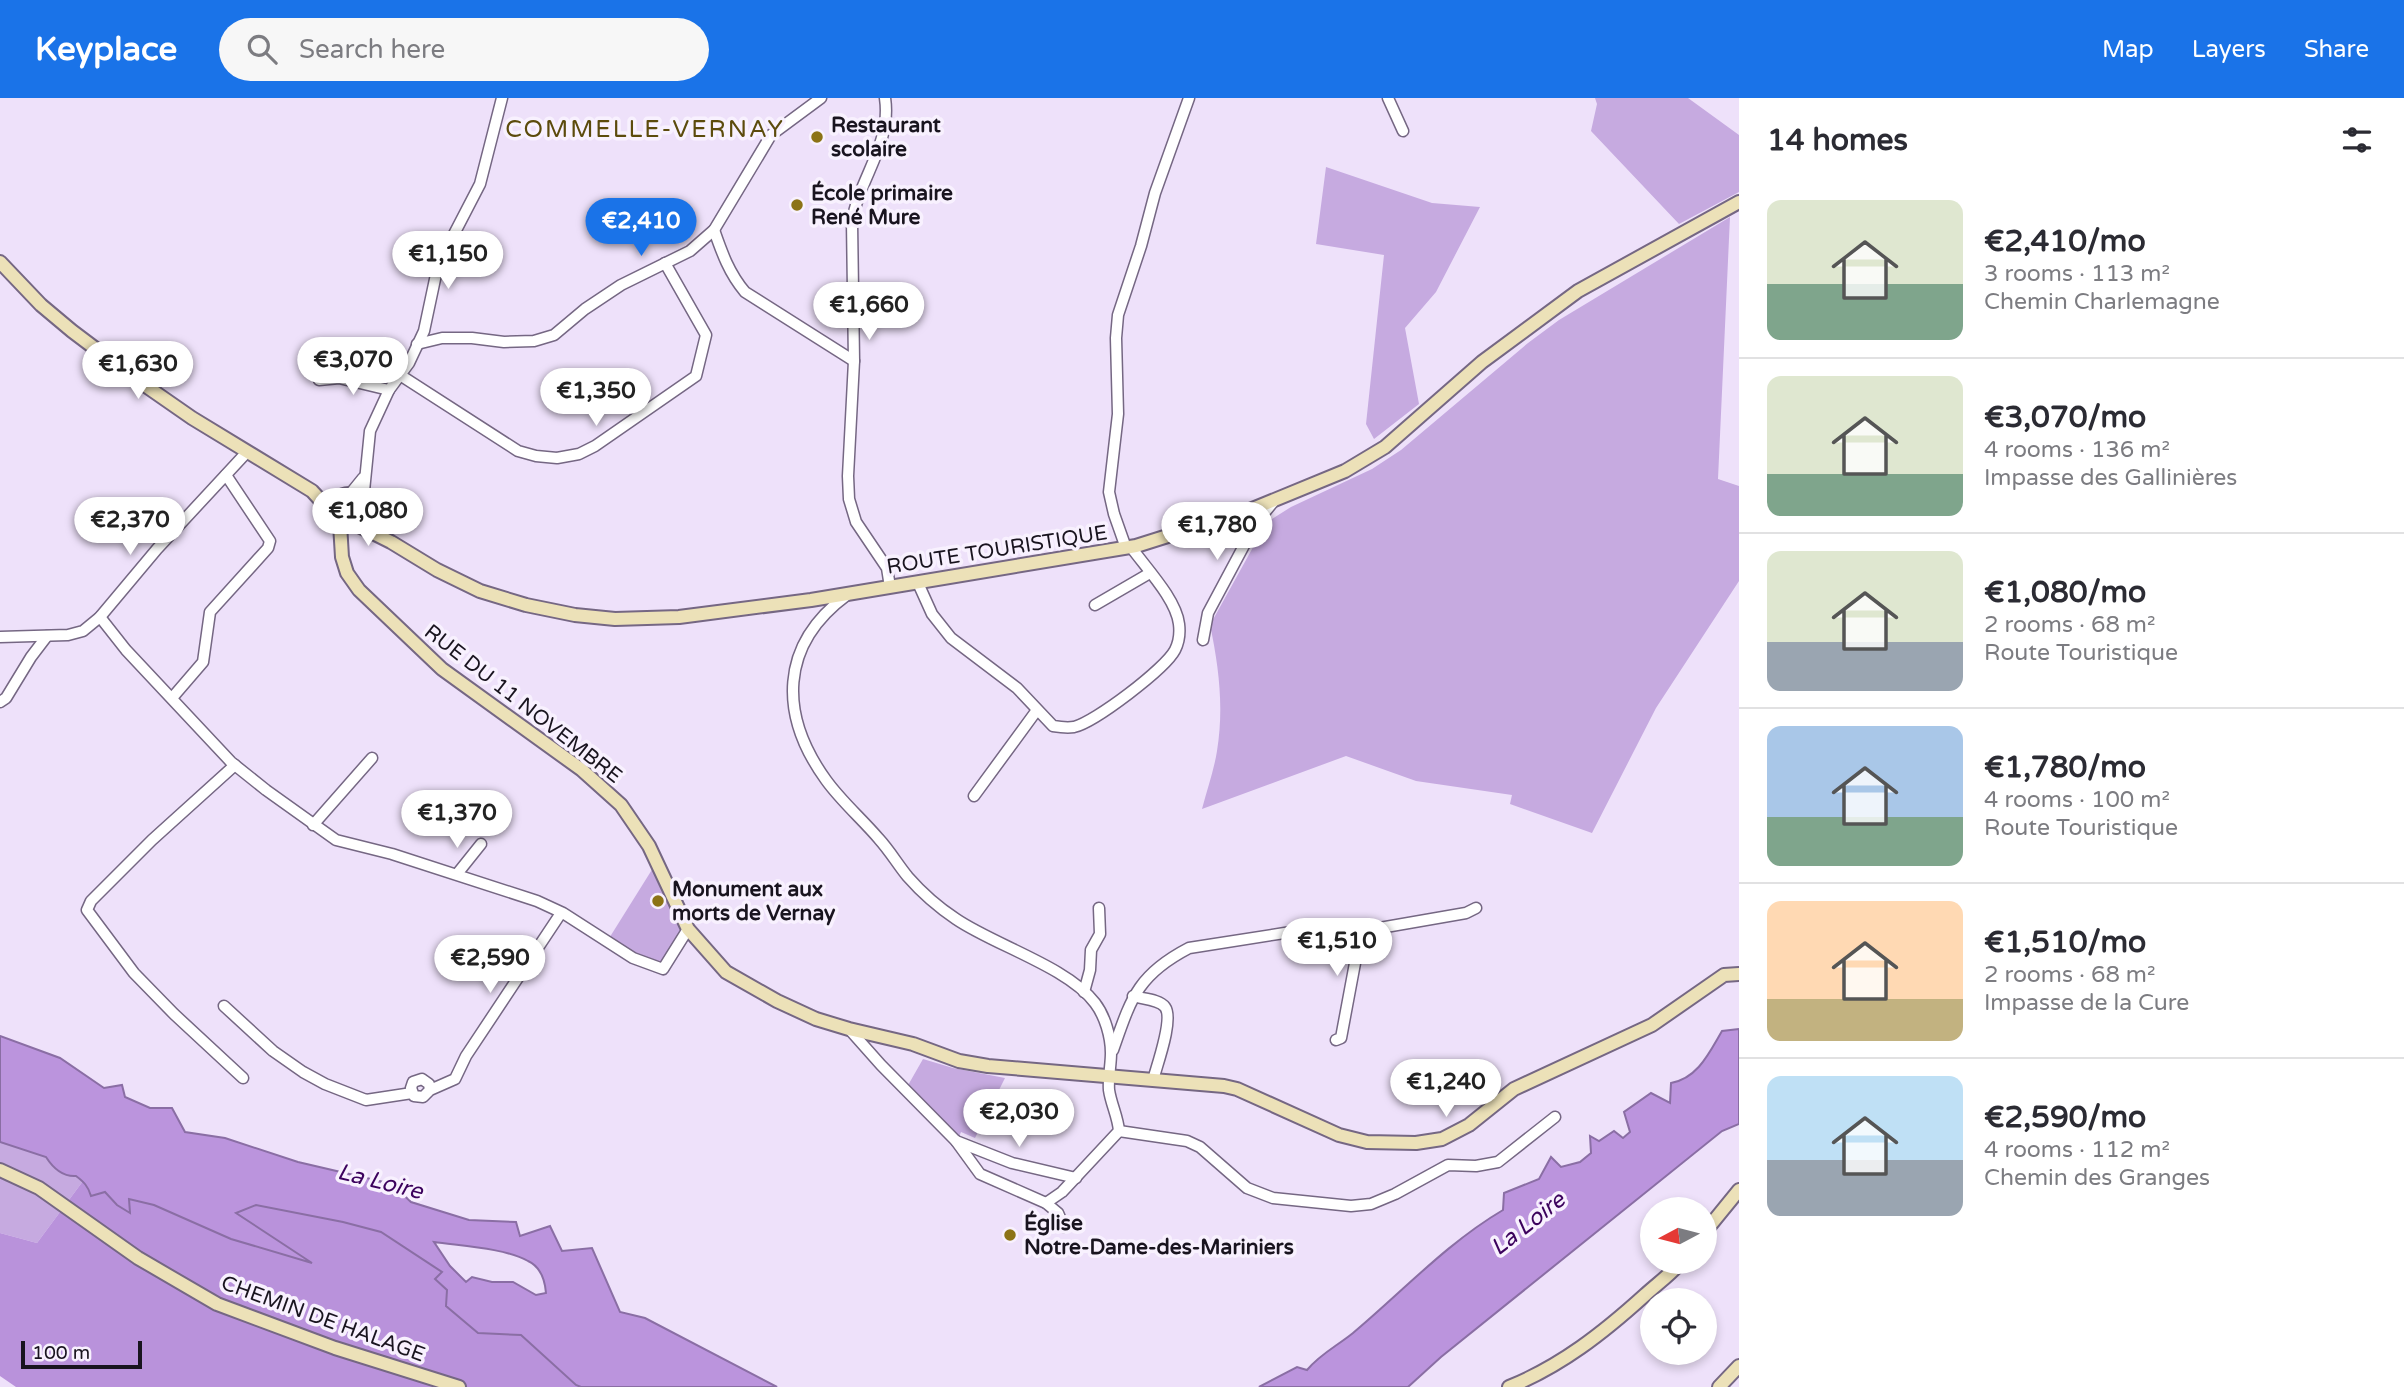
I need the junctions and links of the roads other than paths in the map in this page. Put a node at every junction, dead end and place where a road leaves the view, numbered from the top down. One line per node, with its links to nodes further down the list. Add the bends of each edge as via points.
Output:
1 (502, 98): 11 (street, via 480,184 438,265)
2 (821, 98): 8 (street, via 771,135)
3 (885, 98): 12 (street, via 886,130 855,202 852,222)
4 (1189, 98): 25 (street, via 1118,315 1118,414 1109,492)
5 (1388, 98): 6 (street)
6 (1403, 131)
7 (1739, 202): 21 (street, ROUTE TOURISTIQUE, via 1559,305 1482,362 1385,447 1345,471)
8 (714, 230): 10 (street, via 690,251); 12 (street, via 724,261 745,292)
9 (0, 262): 16 (street, via 72,331)
10 (665, 263): 11 (street, via 621,285 554,335 534,341 442,338); 13 (street, via 706,335 696,376 579,454 557,458 518,451)
11 (417, 344): 13 (street)
12 (854, 361): 28 (street, via 849,499 856,522 887,568)
13 (400, 375): 15 (street)
14 (319, 380): 15 (street, via 339,378)
15 (389, 390): 18 (street, via 370,432)
16 (247, 452): 17 (street); 19 (street)
17 (226, 475): 32 (street); 37 (street, via 270,541 210,612 203,662)
18 (363, 478): 20 (street); 22 (street)
19 (312, 491): 20 (street); 23 (street)
20 (348, 494): 22 (street); 23 (street, via 334,504)
21 (1274, 500): 25 (street, ROUTE TOURISTIQUE); 36 (street, via 1256,523 1208,613)
22 (364, 504): 23 (street, via 364,517); 24 (street, ROUTE TOURISTIQUE)
23 (346, 522): 24 (street, ROUTE TOURISTIQUE); 49 (street, RUE DU 11 NOVEMBRE, via 342,557 359,590 442,669 582,770 621,806 649,846)
24 (391, 542): 30 (street, ROUTE TOURISTIQUE, via 480,591 575,615 679,617)
25 (1128, 548): 26 (street); 27 (street, ROUTE TOURISTIQUE)
26 (1150, 573): 31 (street); 39 (street, via 1176,611 1179,634 1167,660 1090,721 1073,727 1052,726)
27 (918, 583): 28 (street, ROUTE TOURISTIQUE); 39 (street, via 932,614 951,638 1017,688)
28 (890, 587): 29 (street, ROUTE TOURISTIQUE)
29 (850, 593): 30 (street, ROUTE TOURISTIQUE); 33 (street)
30 (811, 600): 33 (street, via 817,605)
31 (1095, 605)
32 (100, 617): 34 (street, via 83,631); 37 (street)
33 (815, 624): 52 (street, via 799,657 792,705 811,758 828,783 929,898 957,920)
34 (47, 636): 35 (street); 38 (street)
35 (0, 638)
36 (1203, 640)
37 (172, 698): 41 (street)
38 (0, 702)
39 (1037, 710): 42 (street)
40 (372, 758): 43 (street)
41 (235, 765): 43 (street); 58 (street, via 152,839 87,910 134,973)
42 (974, 796)
43 (313, 825): 45 (street, via 336,840)
44 (481, 844): 45 (street)
45 (457, 874): 48 (street)
46 (1099, 908): 52 (street, via 1100,934 1091,950)
47 (1476, 908): 50 (street, via 1466,914)
48 (561, 912): 49 (street, via 633,958 663,969); 61 (street, via 455,1079)
49 (688, 929): 55 (street, RUE DU 11 NOVEMBRE, via 726,972 777,1002)
50 (1361, 931): 53 (street, via 1291,932 1189,948 1150,974); 56 (street, via 1341,1038)
51 (1739, 974): 60 (street, RUE DU 11 NOVEMBRE, via 1724,975 1652,1025 1514,1089 1469,1125 1442,1139 1367,1142 1339,1135 1237,1089)
52 (1084, 992): 57 (street, via 1105,1022)
53 (1133, 996): 57 (street); 60 (street, via 1158,1002 1168,1012)
54 (224, 1006): 62 (street, via 273,1051 325,1084 366,1100)
55 (849, 1029): 59 (street, RUE DU 11 NOVEMBRE, via 978,1065); 65 (street)
56 (1336, 1040)
57 (1111, 1054): 59 (street)
58 (243, 1078)
59 (1110, 1078): 60 (street, RUE DU 11 NOVEMBRE); 64 (street)
60 (1153, 1080)
61 (429, 1090): 62 (street, via 420,1098); 62 (street, via 427,1082 418,1079)
62 (412, 1093)
63 (1555, 1117): 64 (street, via 1498,1162 1448,1164 1395,1194 1352,1206 1273,1198 1247,1188 1187,1141)
64 (1119, 1131): 67 (street)
65 (956, 1140): 67 (street, via 1012,1163); 69 (street, via 980,1174)
66 (0, 1170): 74 (street, CHEMIN DE HALAGE, via 39,1188 138,1258 217,1304)
67 (1076, 1178): 69 (street)
68 (1739, 1191): 70 (street)
69 (1046, 1203): 71 (street, via 1058,1213)
70 (1717, 1217)
71 (1063, 1227)
72 (1668, 1274): 75 (street, via 1576,1353)
73 (1739, 1366): 76 (street)
74 (459, 1387)
75 (1509, 1387)
76 (1719, 1387)

